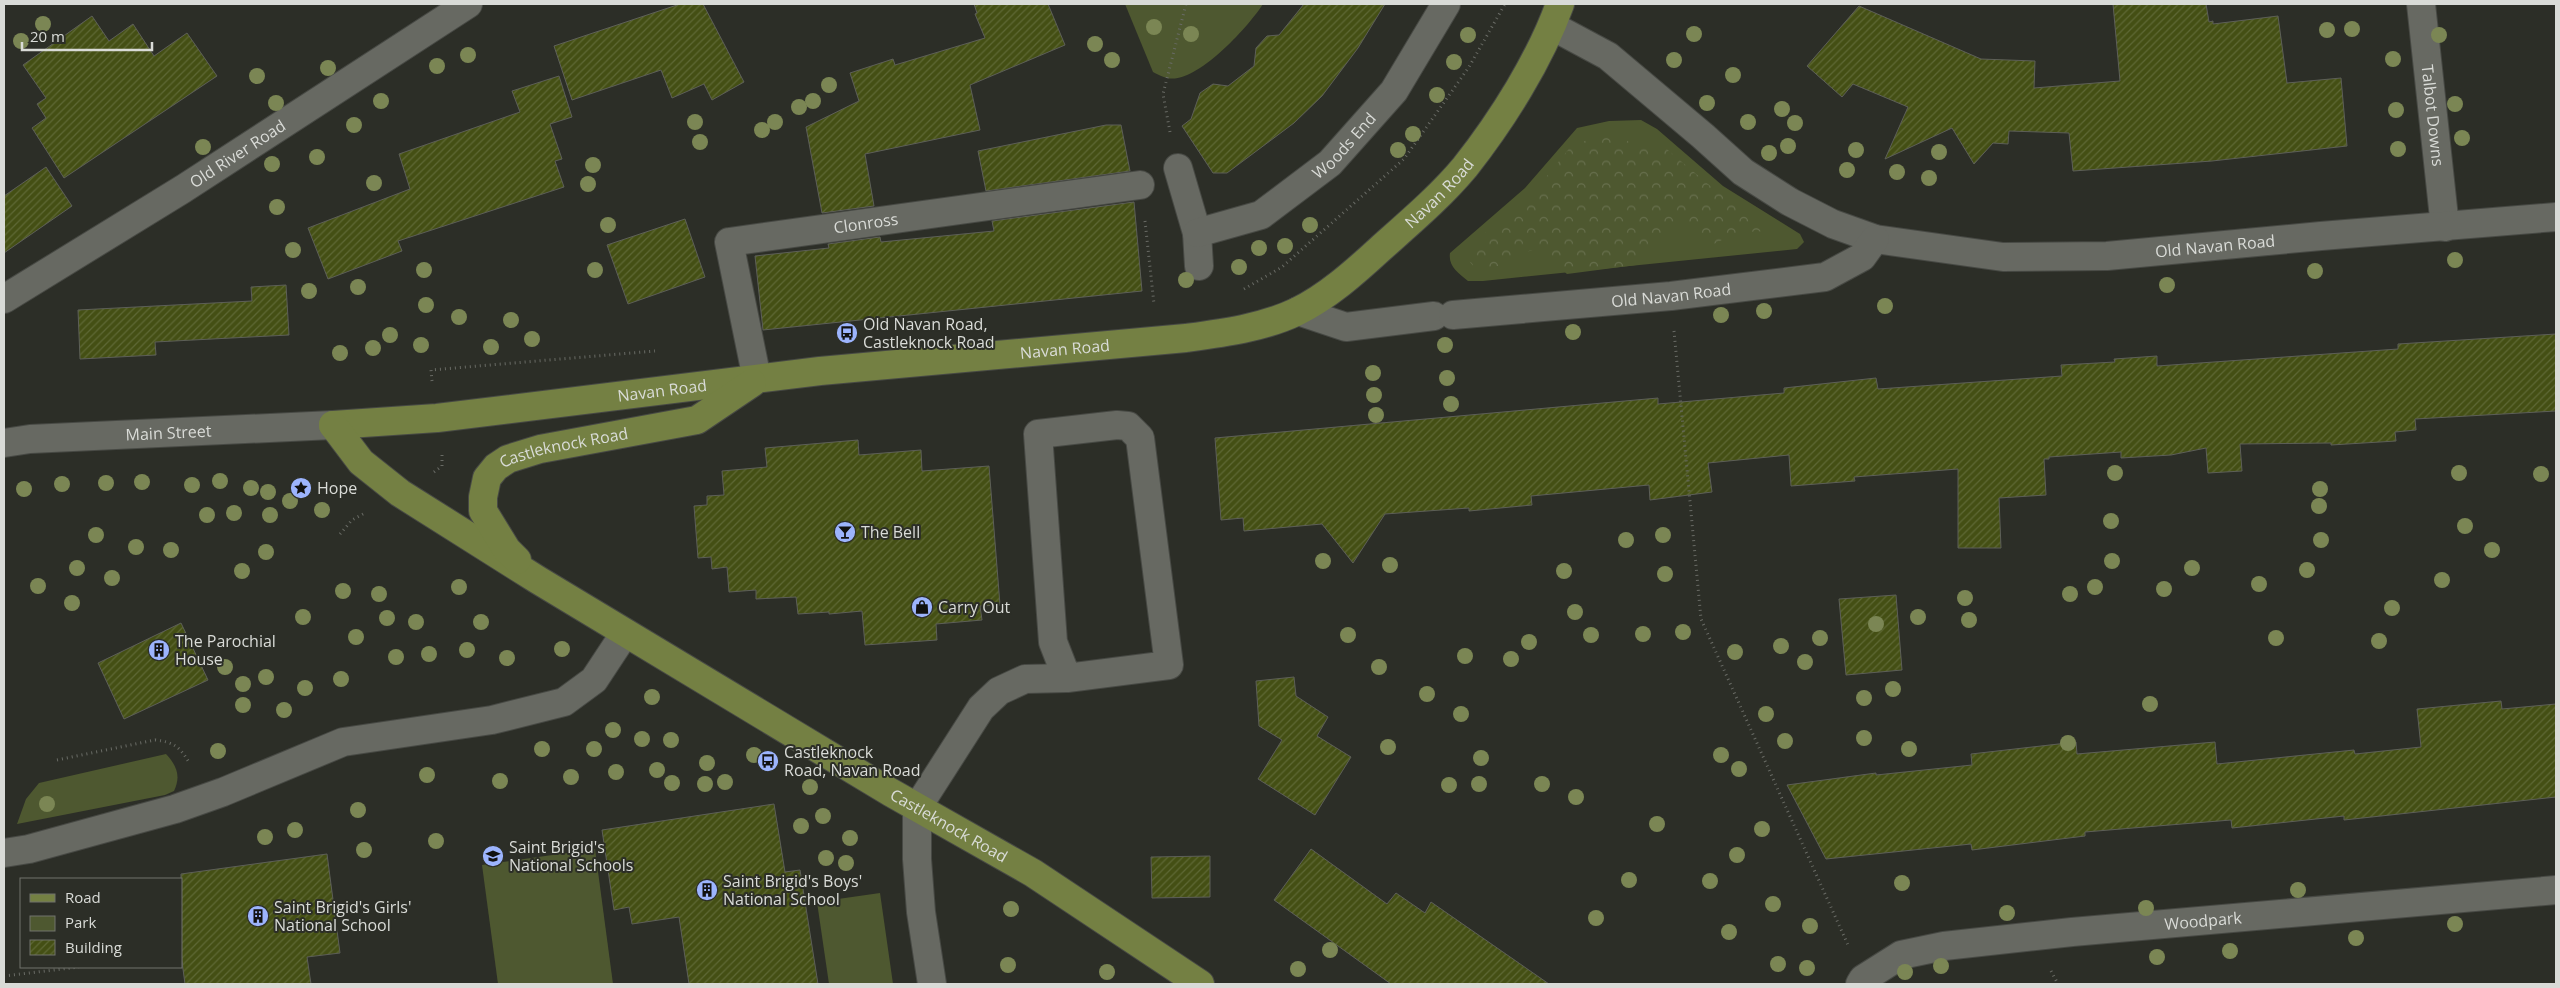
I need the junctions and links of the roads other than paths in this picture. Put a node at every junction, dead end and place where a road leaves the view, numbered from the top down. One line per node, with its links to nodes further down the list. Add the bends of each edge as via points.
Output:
1 (468, 4): 12 (street, Old River Road, via 183,189)
2 (1446, 4): 9 (street, Woods End, via 1394,91 1330,163 1261,215)
3 (2421, 4): 8 (street, Talbot Downs)
4 (1556, 15): 10 (street, Old Navan Road, via 1743,172 1825,220); 13 (main road, Navan Road, via 1512,98 1464,168 1362,266)
5 (1178, 168): 9 (street)
6 (1140, 185): 14 (street, Clonross, via 729,242)
7 (2556, 217): 8 (street, Old Navan Road)
8 (2445, 227): 10 (street, Old Navan Road, via 2107,256 2003,257)
9 (1197, 232): 11 (street)
10 (1875, 239): 13 (street, Old Navan Road, via 1862,257 1825,277 1671,296 1355,327 1338,326)
11 (1199, 266)
12 (4, 299)
13 (1298, 311): 14 (main road, Navan Road, via 1225,333 1186,338)
14 (757, 379): 15 (main road, Navan Road, via 437,418); 17 (main road, Castleknock Road, via 697,420 540,449 508,459 496,467 487,478 482,511 507,550)
15 (333, 425): 16 (street, Main Street, via 30,439); 17 (main road, Castleknock Road, via 361,462 400,493)
16 (4, 443)
17 (538, 580): 18 (main road, Castleknock Road)
18 (625, 633): 20 (main road, Castleknock Road); 21 (street, via 594,680 564,702 492,720 343,742 211,796 130,822)
19 (1067, 678): 19 (street, via 1169,665 1140,438 1128,426 1117,424 1038,434 1053,642); 20 (street, via 1024,679 999,691 981,708)
20 (917, 808): 24 (street, via 920,912); 25 (main road, Castleknock Road, via 1033,873)
21 (4, 853)
22 (2556, 890): 23 (street, Woodpark, via 1944,946 1901,955)
23 (1862, 982)
24 (932, 984)
25 (1200, 984)

